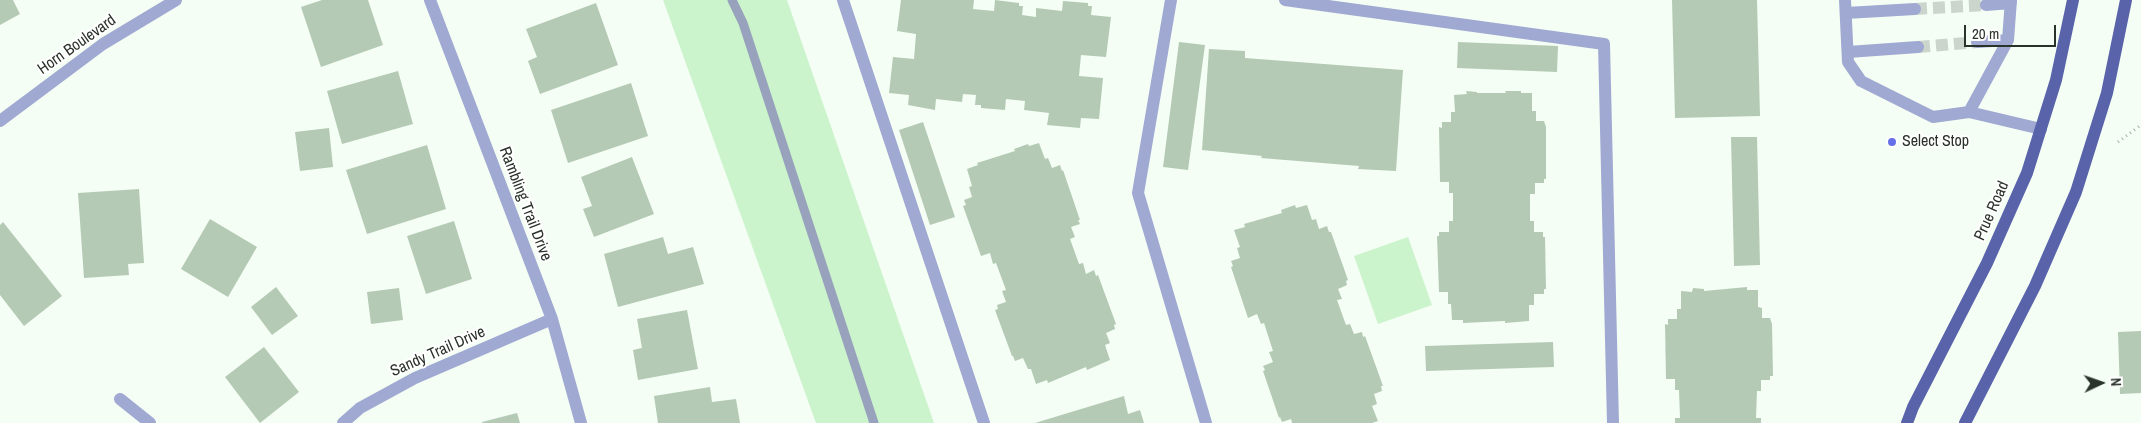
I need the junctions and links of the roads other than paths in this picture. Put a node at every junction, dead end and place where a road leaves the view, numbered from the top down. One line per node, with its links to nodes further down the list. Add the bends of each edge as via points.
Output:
1 (176, 0): 17 (street, Horn Boulevard, via 103,44)
2 (430, 0): 19 (street, Rambling Trail Drive)
3 (843, 0): 24 (street)
4 (1171, 0): 25 (street, via 1138,193)
5 (1285, 0): 26 (street, via 1604,44)
6 (2072, 0): 18 (main road, Prue Road, via 2056,80)
7 (2126, 0): 28 (main road, via 2107,93 2076,192 2035,286)
8 (2011, 2): 9 (street); 12 (street)
9 (1986, 5)
10 (1846, 6): 11 (street); 15 (street)
11 (1914, 9)
12 (2008, 40): 13 (street); 16 (street)
13 (1977, 42)
14 (1918, 46): 15 (street)
15 (1848, 52): 16 (street, via 1848,62 1861,81 1933,118)
16 (1969, 112): 18 (street)
17 (0, 121)
18 (2041, 129): 27 (main road, Prue Road, via 2027,173 1987,263)
19 (552, 320): 22 (street, Sandy Trail Drive, via 415,378 360,408); 23 (street, Rambling Trail Drive)
20 (120, 399): 21 (street)
21 (150, 423)
22 (343, 423)
23 (581, 423)
24 (984, 423)
25 (1206, 423)
26 (1613, 423)
27 (1907, 423)
28 (1964, 423)

